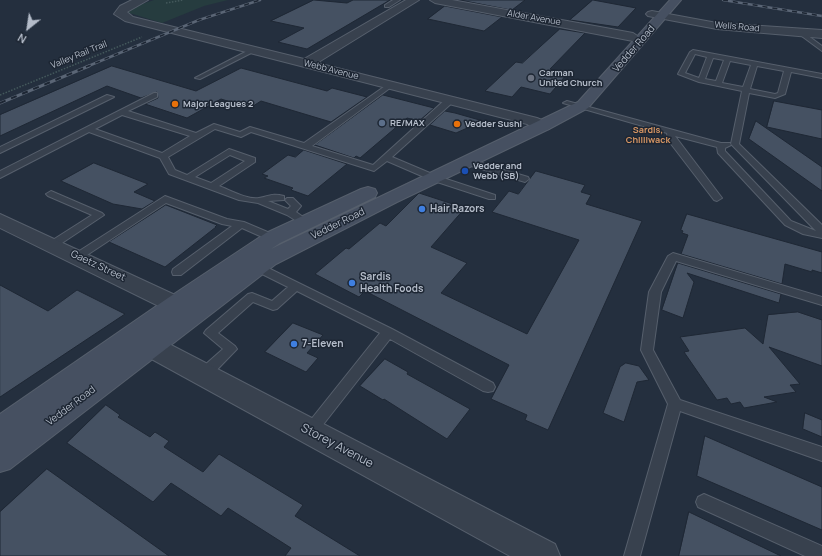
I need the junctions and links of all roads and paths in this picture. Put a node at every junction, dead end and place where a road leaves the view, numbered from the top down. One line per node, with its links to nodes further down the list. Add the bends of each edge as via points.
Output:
1 (143, 0): 11 (street, Webb Avenue, via 126,6 120,14 129,19)
2 (183, 0): 8 (path)
3 (396, 0): 9 (lane)
4 (414, 0): 20 (street)
5 (435, 0): 14 (street, Alder Avenue)
6 (665, 0): 10 (main road, Vedder Road)
7 (676, 0): 10 (main road, Vedder Road)
8 (166, 3)
9 (387, 6)
10 (657, 15): 12 (street, Wells Road, via 717,26); 14 (main road, Vedder Road); 32 (main road, Vedder Road, via 593,95)
11 (164, 28): 16 (street, Webb Avenue); 28 (path, Valley Rail Trail)
12 (801, 33): 13 (street, Wells Road); 15 (lane)
13 (822, 34)
14 (633, 37): 32 (main road, Vedder Road)
15 (822, 49)
16 (253, 50): 20 (street, Webb Avenue); 23 (lane)
17 (711, 55): 18 (lane); 24 (lane); 24 (lane, via 691,53 681,74)
18 (728, 58): 19 (lane); 25 (lane)
19 (755, 63): 21 (lane); 27 (lane)
20 (306, 64): 26 (street, Webb Avenue)
21 (788, 70): 22 (lane); 27 (lane, via 780,96)
22 (822, 75)
23 (198, 78)
24 (701, 81): 25 (lane)
25 (718, 84): 27 (lane)
26 (390, 85): 31 (street, Webb Avenue); 39 (lane)
27 (746, 90): 38 (lane)
28 (0, 95)
29 (154, 95): 33 (lane)
30 (110, 97): 41 (lane)
31 (450, 100): 34 (street, Webb Avenue); 43 (lane)
32 (573, 105): 34 (main road, Vedder Road); 36 (lane)
33 (122, 112): 35 (lane); 37 (lane)
34 (537, 123): 44 (main road, Vedder Road); 45 (main road, Vedder Road)
35 (88, 129): 42 (lane); 46 (lane)
36 (671, 132): 40 (lane); 52 (lane, via 671,138)
37 (197, 136): 39 (lane, via 214,126 241,135 250,129); 42 (lane)
38 (735, 144): 40 (lane); 57 (lane)
39 (306, 146): 43 (lane, via 374,168)
40 (721, 146): 58 (lane, via 722,152 788,223 807,232)
41 (0, 150)
42 (163, 156): 47 (lane, via 172,172)
43 (386, 158): 45 (lane)
44 (468, 162): 45 (main road, Vedder Road); 48 (lane)
45 (425, 174): 51 (lane); 54 (main road, Vedder Road); 62 (main road, Vedder Road, via 268,259)
46 (0, 175)
47 (188, 178): 49 (lane); 49 (lane, via 229,152 252,160)
48 (525, 179)
49 (212, 187): 53 (lane, via 242,198)
50 (51, 194): 60 (lane, via 99,215)
51 (492, 197)
52 (717, 198)
53 (260, 201): 54 (lane); 54 (lane, via 268,197 286,199 296,206)
54 (298, 218): 59 (main road, Vedder Road)
55 (0, 220): 60 (street, Gaetz Street)
56 (241, 224): 59 (lane); 61 (lane, via 225,222 165,199); 63 (lane)
57 (822, 231)
58 (822, 235)
59 (273, 238): 67 (main road, Vedder Road)
60 (52, 245): 61 (street, Gaetz Street)
61 (78, 257): 67 (street, Gaetz Street)
62 (258, 267): 64 (lane); 65 (main road, Vedder Road)
63 (177, 272)
64 (296, 286): 68 (lane, via 273,306 252,297); 69 (lane)
65 (215, 299): 67 (main road, Vedder Road); 68 (lane)
66 (822, 301): 73 (lane, via 673,256 655,292 647,350)
67 (186, 309): 70 (main road, Vedder Road)
68 (236, 311): 71 (lane, via 210,333 231,349)
69 (388, 332): 72 (lane); 75 (lane)
70 (142, 341): 71 (street, Storey Avenue); 74 (main road, Vedder Road); 77 (main road, Vedder Road)
71 (203, 375): 75 (street, Storey Avenue)
72 (488, 387)
73 (675, 404): 76 (lane); 81 (lane)
74 (0, 430)
75 (310, 431): 80 (street, Storey Avenue)
76 (822, 454)
77 (0, 459)
78 (704, 502): 79 (lane)
79 (822, 555)
80 (543, 556)
81 (632, 556)

